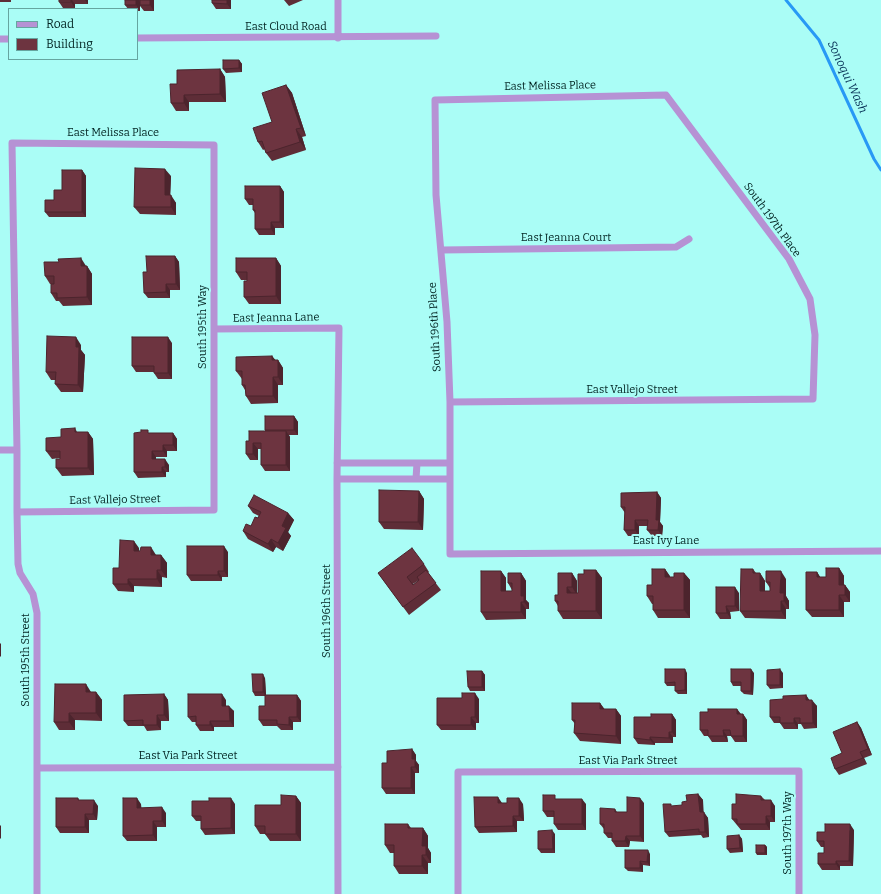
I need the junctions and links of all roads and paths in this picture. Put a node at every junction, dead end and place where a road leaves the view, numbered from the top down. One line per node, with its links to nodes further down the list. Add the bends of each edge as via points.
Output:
1 (338, 0): 4 (street)
2 (436, 36): 4 (street, East Cloud Road)
3 (138, 38): 4 (street, East Cloud Road)
4 (338, 38)
5 (666, 95): 6 (street, East Melissa Place); 13 (street, South 197th Place, via 789,260 810,299 816,335)
6 (436, 100): 10 (street, South 196th Place, via 436,195)
7 (12, 143): 8 (street, East Melissa Place); 16 (street, South 195th Street)
8 (214, 144): 12 (street, South 195th Way)
9 (689, 239): 10 (street, East Jeanna Court, via 676,247)
10 (442, 250): 14 (street, South 196th Place)
11 (339, 328): 12 (street, East Jeanna Lane); 17 (street, South 196th Street)
12 (214, 329): 23 (street, South 195th Way)
13 (813, 399): 14 (street, East Vallejo Street)
14 (450, 402): 19 (street, South 196th Place)
15 (0, 450): 16 (street)
16 (17, 450): 24 (street, South 195th Street)
17 (337, 463): 18 (street); 20 (street, South 196th Street)
18 (417, 463): 19 (street); 21 (street)
19 (450, 463): 22 (street, South 196th Place)
20 (337, 479): 21 (street); 27 (street, South 196th Street)
21 (416, 479): 22 (street)
22 (450, 479): 26 (street, South 196th Place)
23 (214, 510): 24 (street, East Vallejo Street)
24 (17, 512): 28 (street, South 195th Street, via 18,564 20,573 37,604)
25 (881, 551): 26 (street, East Ivy Lane)
26 (450, 554)
27 (338, 767): 28 (street, East Via Park Street); 31 (street, South 196th Street)
28 (37, 768): 30 (street, South 195th Street)
29 (799, 771): 32 (street, East Via Park Street, via 458,772); 33 (street, South 197th Way)
30 (37, 894)
31 (338, 894)
32 (458, 894)
33 (799, 894)

